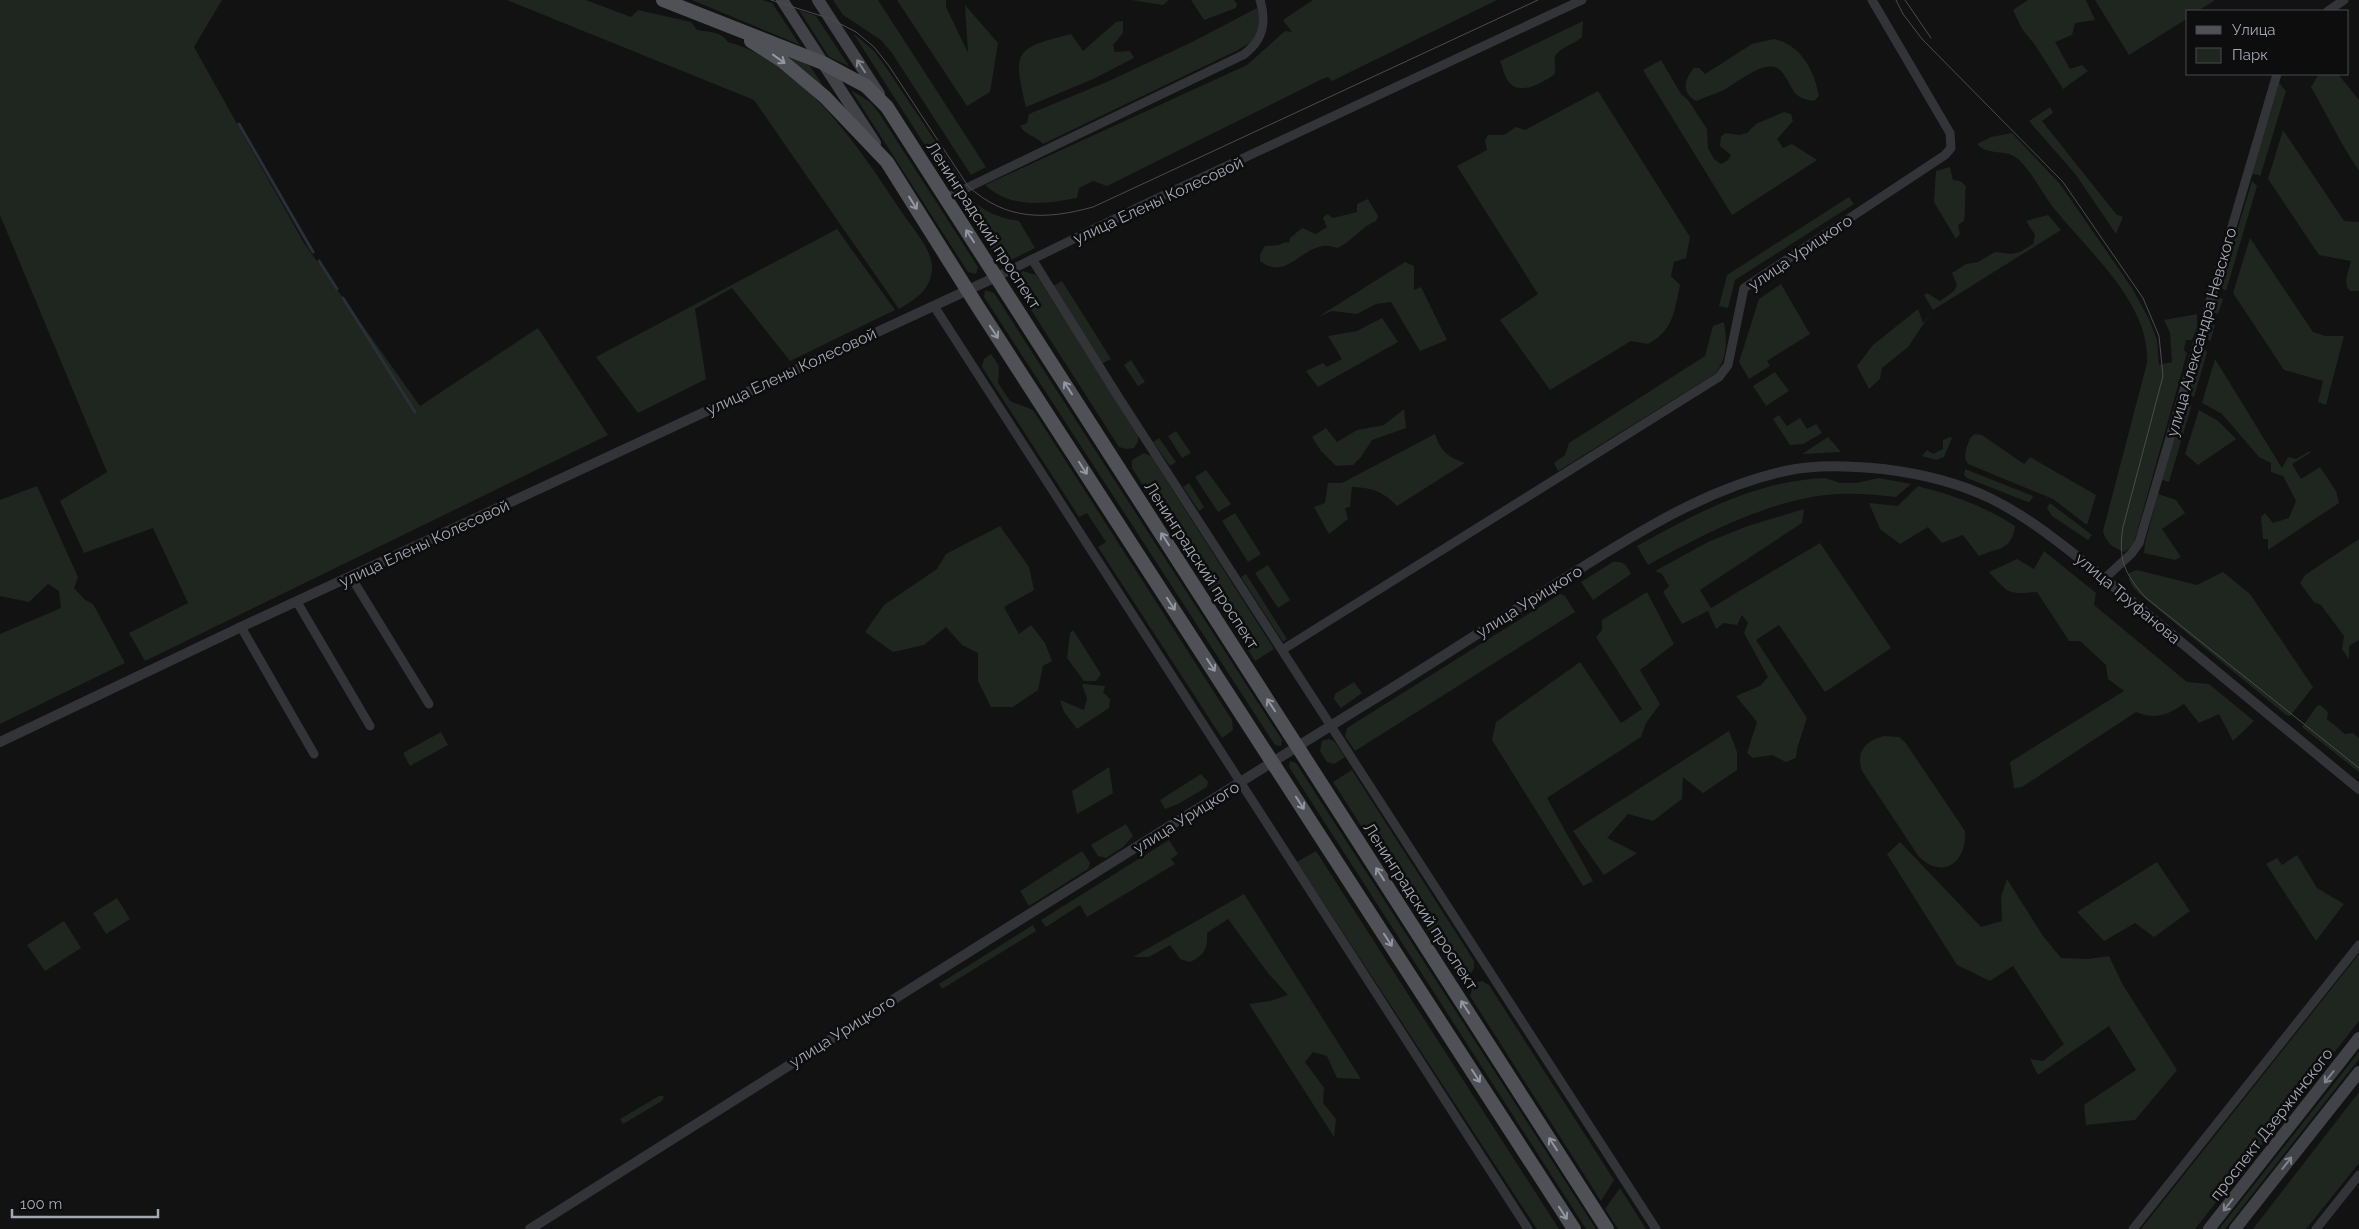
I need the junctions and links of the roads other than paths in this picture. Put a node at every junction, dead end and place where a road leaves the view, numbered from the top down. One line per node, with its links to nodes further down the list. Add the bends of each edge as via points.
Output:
1 (663, 0): 8 (main road, Ленинградский проспект)
2 (782, 0): 10 (main road)
3 (818, 0): 12 (main road, one-way to 3)
4 (1260, 0): 14 (street, via 1264,19 1261,35 1243,56)
5 (1582, 0): 15 (street, улица Елены Колесовой)
6 (1872, 0): 24 (street, улица Урицкого, via 1950,133 1950,148 1938,161 1744,288 1728,365 1719,377)
7 (2344, 0): 9 (street)
8 (691, 10): 10 (main road, Ленинградский проспект); 13 (main road, Ленинградский проспект, one-way to 13, via 756,43 803,76)
9 (2329, 10)
10 (823, 63): 12 (main road, Ленинградский проспект, via 866,86); 13 (main road)
11 (2277, 75): 21 (street, улица Александра Невского, via 2139,543 2132,554)
12 (887, 107): 14 (main road, Ленинградский проспект)
13 (887, 162): 17 (main road, Ленинградский проспект, one-way to 17)
14 (946, 198): 16 (main road, Ленинградский проспект, one-way to 14)
15 (1032, 259): 16 (street, улица Елены Колесовой); 24 (street)
16 (996, 277): 17 (street, улица Елены Колесовой); 29 (main road, Ленинградский проспект, one-way to 16)
17 (968, 291): 18 (street, улица Елены Колесовой); 31 (main road, Ленинградский проспект, one-way to 31)
18 (934, 306): 20 (street, улица Елены Колесовой); 32 (street)
19 (1866, 467): 21 (street, улица Труфанова, via 1917,474 1978,491 2035,523); 27 (street, улица Урицкого, via 1788,470 1746,482 1694,504 1583,567)
20 (351, 577): 22 (street, улица Елены Колесовой); 25 (street)
21 (2104, 579): 33 (street, улица Труфанова)
22 (297, 602): 23 (street, улица Елены Колесовой); 26 (street)
23 (241, 627): 28 (street, улица Елены Колесовой); 30 (street)
24 (1282, 650): 27 (street)
25 (429, 704)
26 (370, 726)
27 (1330, 726): 29 (street, улица Урицкого); 42 (street)
28 (0, 742)
29 (1298, 746): 31 (street, улица Урицкого); 41 (main road, Ленинградский проспект, one-way to 29)
30 (314, 754)
31 (1274, 762): 32 (street, улица Урицкого); 40 (main road, Ленинградский проспект, one-way to 40)
32 (1241, 782): 38 (street, улица Урицкого); 39 (street)
33 (2359, 789)
34 (2359, 945): 43 (street)
35 (2359, 1038): 44 (main road, проспект Дзержинского, one-way to 44)
36 (2359, 1072): 45 (main road, one-way to 36)
37 (2359, 1175): 46 (street)
38 (530, 1229)
39 (1528, 1229)
40 (1574, 1229)
41 (1607, 1229)
42 (1656, 1229)
43 (2133, 1229)
44 (2209, 1229)
45 (2235, 1229)
46 (2316, 1229)

